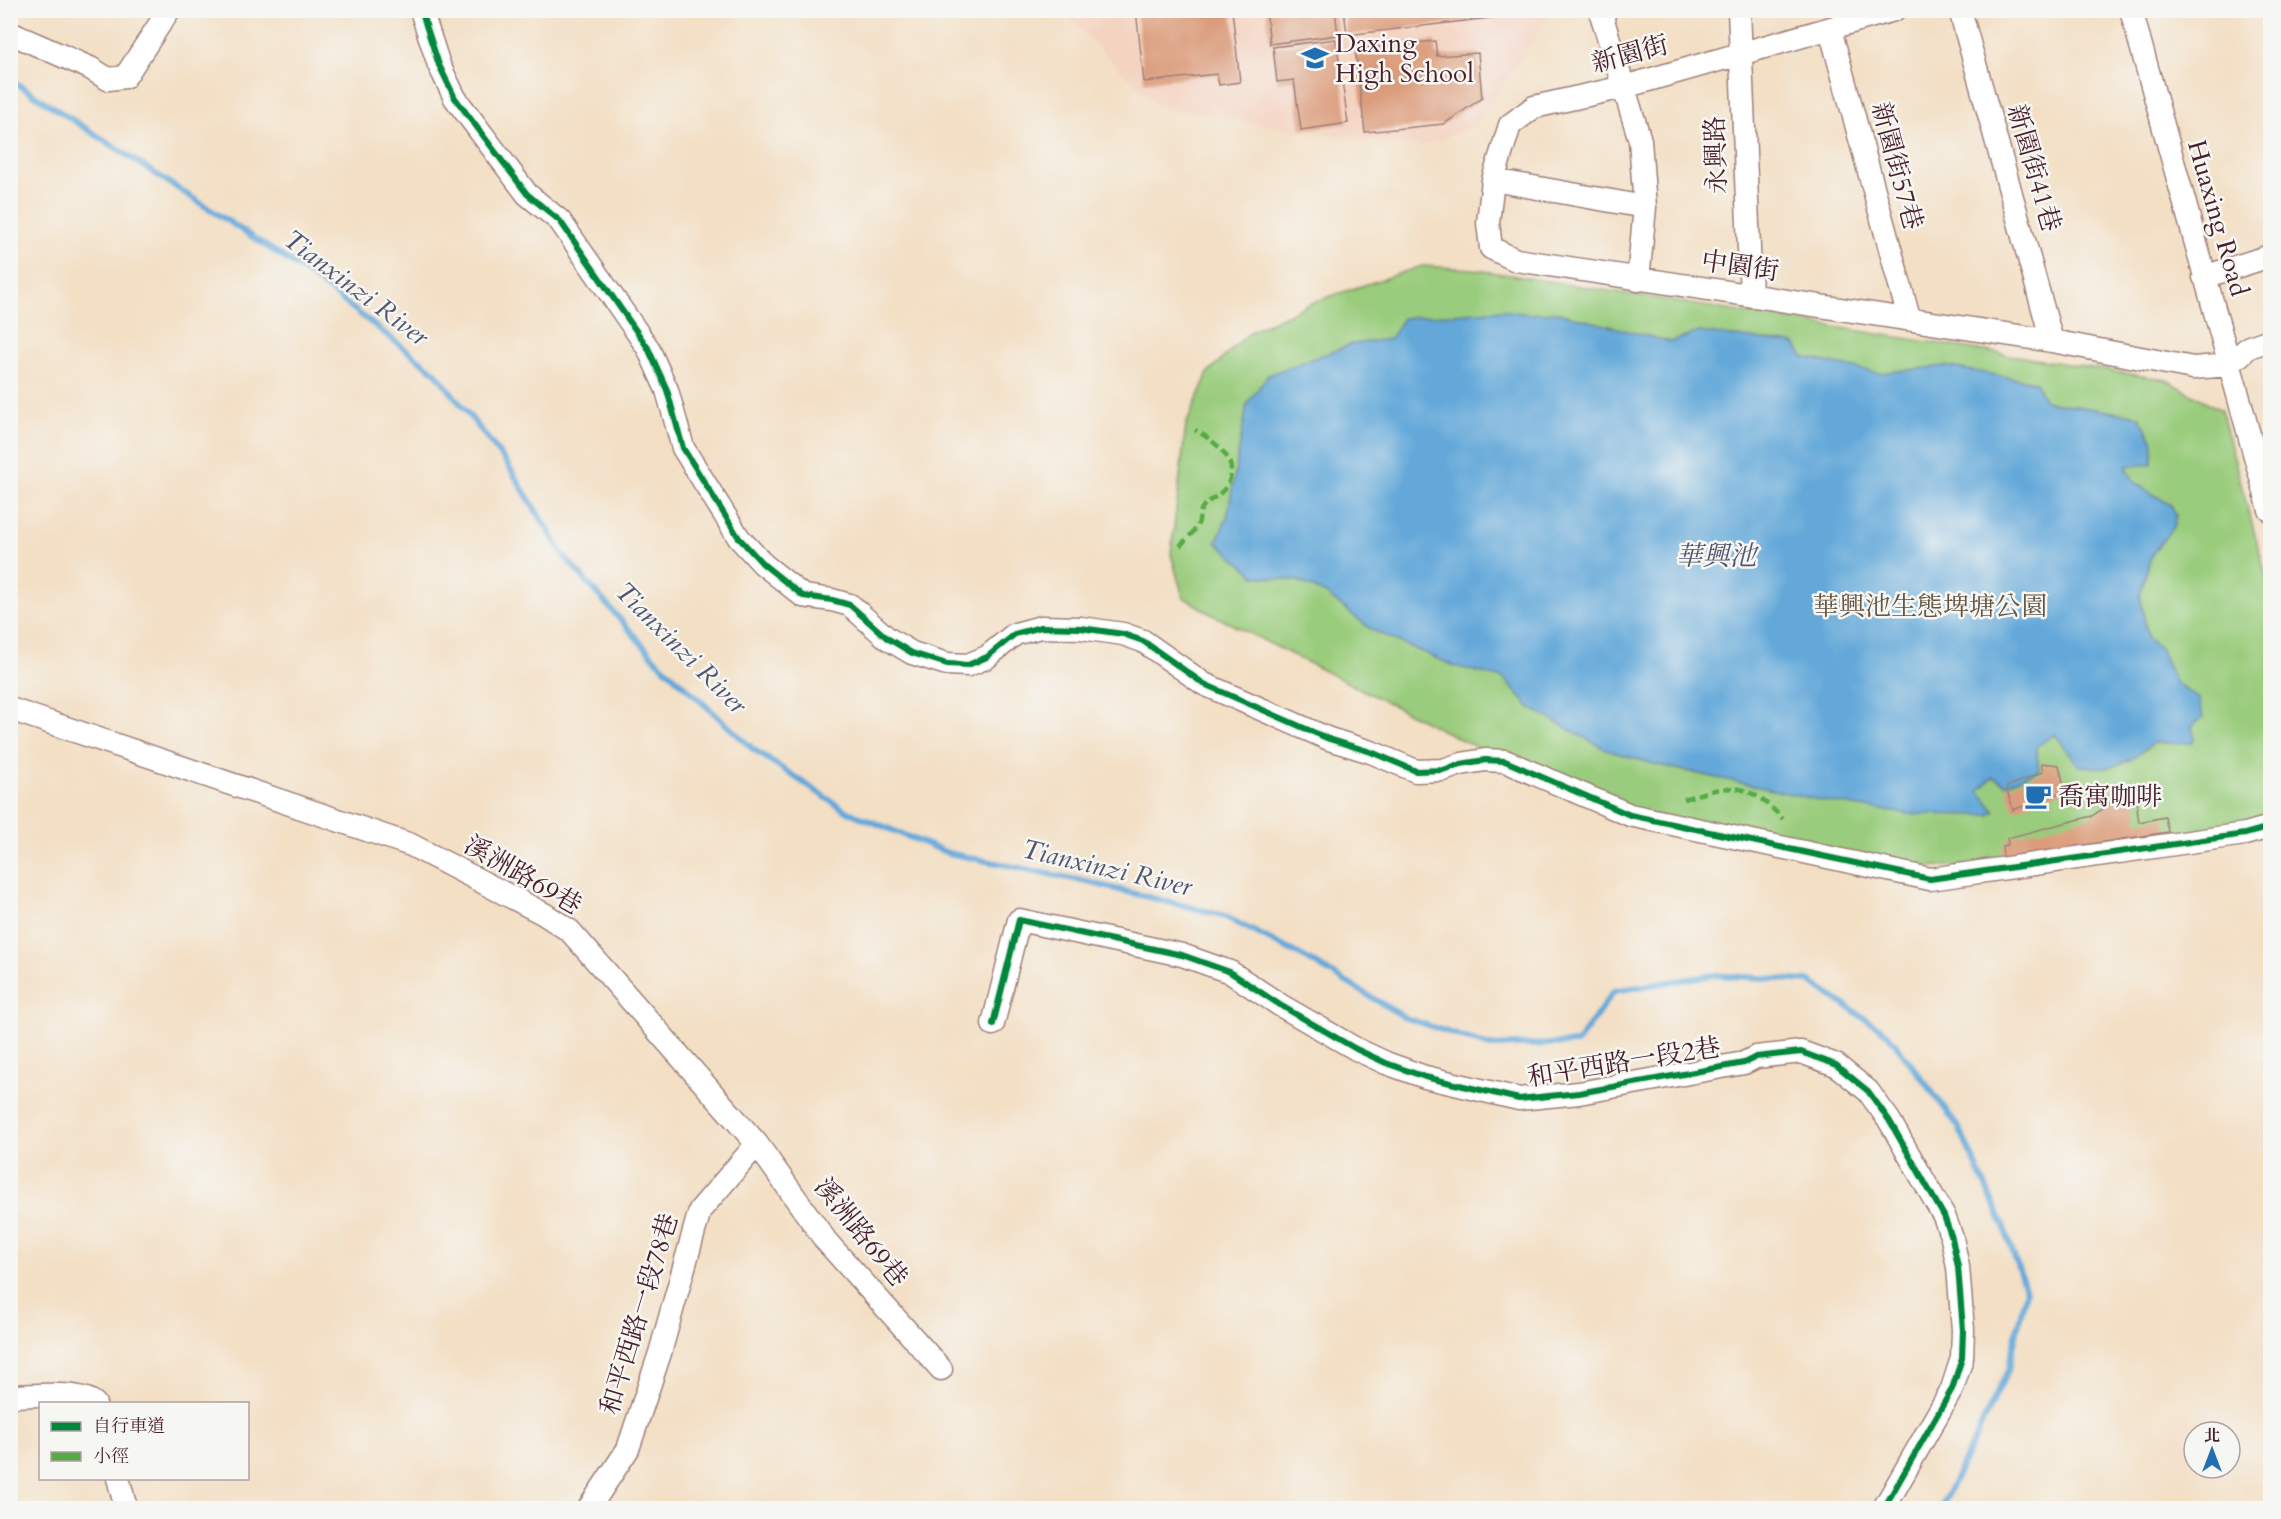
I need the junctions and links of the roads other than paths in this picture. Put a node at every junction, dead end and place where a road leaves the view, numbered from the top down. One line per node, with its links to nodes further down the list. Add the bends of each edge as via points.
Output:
1 (169, 10): 9 (street, via 125,77 108,79)
2 (421, 10): 24 (street, via 454,98 527,194 560,221 648,348 667,390 683,448 739,538 763,564 803,596 850,605 887,638 912,653 947,664 968,665 987,657 1016,634 1041,627 1123,634 1143,641 1204,684 1329,739 1416,771 1443,770 1485,760 1505,761 1630,815 1930,879)
3 (1606, 10): 11 (street, via 1602,17)
4 (1739, 10): 10 (street, 永興路)
5 (1894, 10): 8 (street, 新園街)
6 (1960, 10): 20 (street, 新園街41巷)
7 (2131, 10): 15 (street, Huaxing Road)
8 (1830, 28): 10 (street, 新園街); 18 (street, 新園街57巷)
9 (10, 33)
10 (1740, 54): 11 (street, 新園街); 17 (street, 永興路)
11 (1624, 87): 12 (street, 新園街, via 1534,107 1510,125); 13 (street, via 1640,140)
12 (1492, 180): 13 (street); 16 (street, 中園街, via 1488,223 1491,248 1516,260)
13 (1645, 207): 16 (street)
14 (2271, 256): 15 (street)
15 (2204, 277): 21 (street, Huaxing Road)
16 (1638, 280): 17 (street, 中園街)
17 (1751, 296): 18 (street, 中園街)
18 (1909, 318): 20 (street, 中園街)
19 (2271, 340): 21 (street, via 2249,347)
20 (2052, 341): 21 (street, 中園街, via 2193,368)
21 (2229, 365): 22 (street, Huaxing Road)
22 (2271, 510)
23 (10, 709): 26 (street, 溪洲路69巷, via 411,845 544,914 570,931)
24 (2271, 827)
25 (993, 1024): 33 (street, 和平西路一段2巷, via 1019,920 1182,955 1220,968 1386,1063 1425,1077 1519,1099 1579,1094 1744,1063 1756,1057 1801,1052 1836,1065 1868,1091 1889,1120 1944,1216 1958,1267 1963,1330 1962,1358 1956,1378)
26 (757, 1144): 27 (street, 溪洲路69巷, via 826,1241); 32 (street, 和平西路一段78巷, via 700,1210 628,1449)
27 (941, 1369)
28 (10, 1396): 29 (street, via 78,1396)
29 (93, 1402)
30 (118, 1480): 31 (street)
31 (126, 1509)
32 (589, 1509)
33 (1884, 1509)

